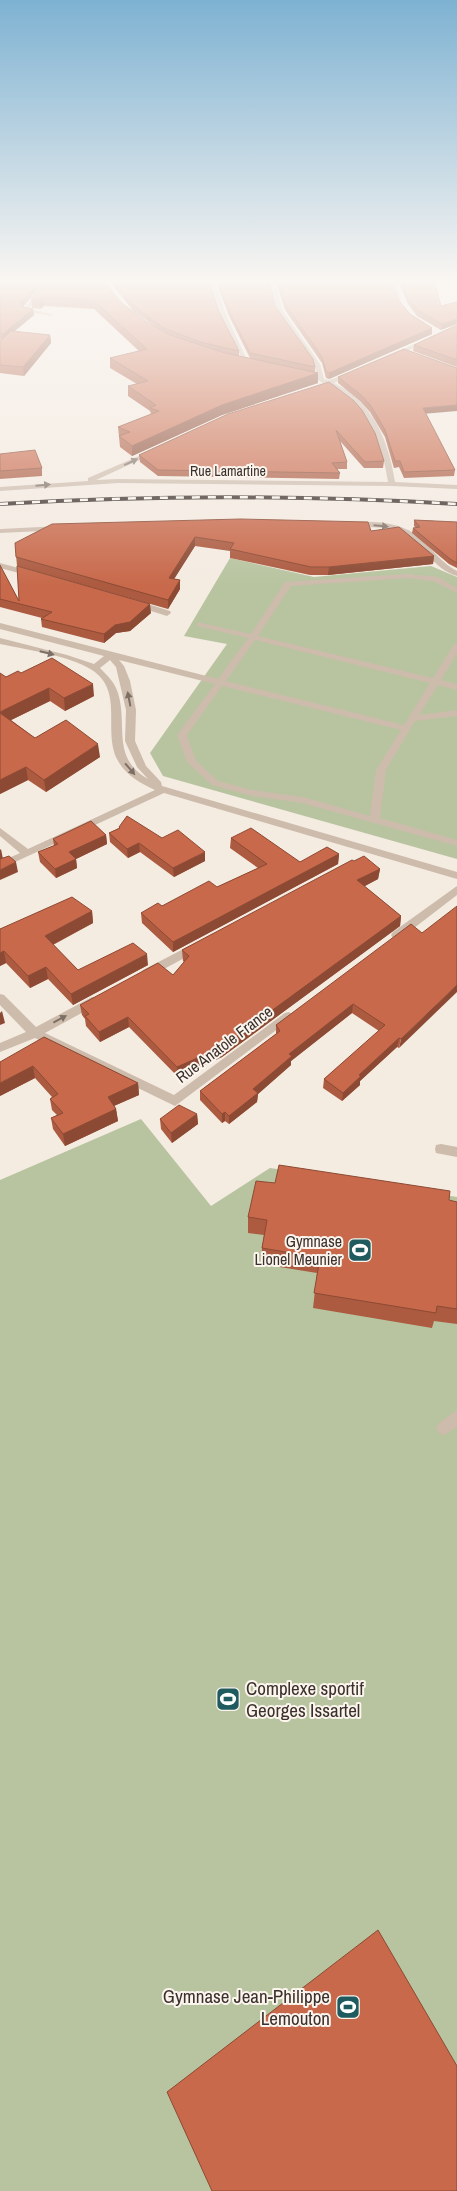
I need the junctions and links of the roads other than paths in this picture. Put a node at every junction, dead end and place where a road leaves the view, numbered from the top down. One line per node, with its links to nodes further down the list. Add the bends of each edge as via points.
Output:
1 (322, 380): 3 (street)
2 (336, 380): 3 (street)
3 (330, 383): 4 (street); 7 (street, via 365,410 377,429 390,462)
4 (310, 390)
5 (158, 449): 6 (street, one-way to 5)
6 (87, 483): 7 (street, Rue Lamartine); 9 (street, Rue Lamartine, one-way to 6)
7 (392, 484): 8 (street, Rue Lamartine)
8 (457, 487)
9 (0, 489)
10 (344, 525): 14 (street, one-way to 14, via 402,530 411,534 440,565)
11 (69, 528): 12 (street)
12 (0, 531)
13 (0, 565): 15 (street)
14 (457, 574)
15 (46, 578)
16 (457, 590): 21 (street, via 435,579 407,576 288,584)
17 (130, 602): 18 (street)
18 (167, 613)
19 (200, 624): 21 (street)
20 (2, 628): 24 (street)
21 (253, 637): 26 (street); 27 (street)
22 (0, 641): 25 (street, one-way to 25)
23 (457, 646): 27 (street)
24 (110, 655): 25 (street); 26 (street); 32 (street, one-way to 24, via 142,766 130,741 131,710 125,681 120,666)
25 (95, 668): 32 (street, one-way to 32, via 110,681 114,690 118,742 128,769)
26 (220, 682): 31 (street); 33 (street, via 182,735 192,762 214,783 252,793 303,800)
27 (435, 682): 28 (street); 30 (street)
28 (457, 687)
29 (457, 713): 30 (street)
30 (413, 720): 31 (street)
31 (407, 729): 33 (street, via 381,770)
32 (163, 790): 36 (street); 37 (street)
33 (375, 819): 35 (street)
34 (0, 831): 37 (street)
35 (457, 843)
36 (374, 851): 38 (street); 40 (street)
37 (27, 853): 39 (street)
38 (362, 858)
39 (0, 866)
40 (457, 876)
41 (457, 890): 43 (street)
42 (207, 940): 44 (street)
43 (386, 943)
44 (138, 977)
45 (104, 996): 48 (street, one-way to 45)
46 (0, 998): 48 (street, Rue Anatole France)
47 (300, 1007): 48 (street, Rue Anatole France, via 175,1101)
48 (35, 1033): 49 (street)
49 (0, 1048)
50 (441, 1149): 51 (street)
51 (457, 1152)
52 (457, 1417): 53 (street)
53 (444, 1428)

